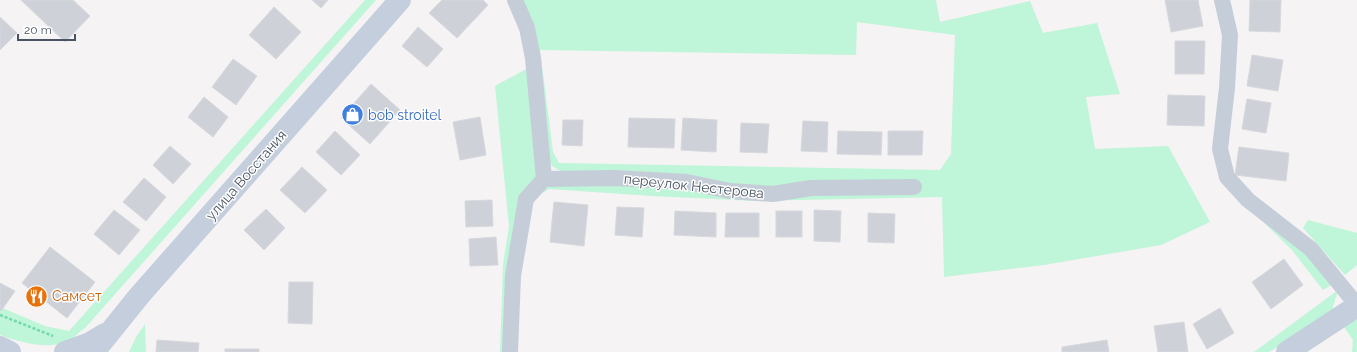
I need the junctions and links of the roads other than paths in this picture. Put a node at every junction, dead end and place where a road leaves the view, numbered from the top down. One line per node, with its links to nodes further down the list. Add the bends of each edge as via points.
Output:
1 (400, 0): 7 (street, улица Восстания)
2 (515, 0): 4 (street, via 527,28 533,58)
3 (1222, 0): 6 (street, via 1230,35 1220,149 1227,177 1248,200 1311,249)
4 (544, 179): 5 (street, переулок Нестерова, via 615,178 687,182 730,191 773,194 811,188); 13 (street, via 526,199 513,276)
5 (914, 187)
6 (1357, 306): 14 (street)
7 (111, 330): 8 (street, via 90,343); 11 (street, улица Восстания); 12 (street)
8 (61, 344)
9 (0, 347): 10 (street)
10 (10, 352)
11 (94, 352)
12 (110, 352)
13 (510, 352)
14 (1287, 352)

